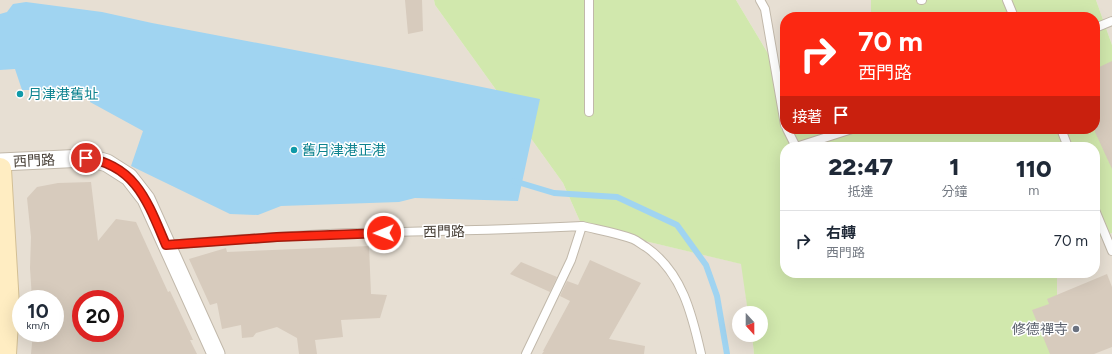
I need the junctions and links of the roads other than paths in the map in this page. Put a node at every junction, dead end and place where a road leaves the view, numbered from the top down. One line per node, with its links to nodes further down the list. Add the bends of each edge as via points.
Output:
1 (589, 0): 8 (lane)
2 (760, 0): 7 (lane, via 765,9)
3 (1007, 0): 4 (lane)
4 (1012, 12)
5 (1112, 21): 6 (lane)
6 (1100, 26)
7 (780, 96)
8 (589, 112)
9 (836, 134): 10 (lane)
10 (812, 142)
11 (0, 162): 15 (street, 西門路, via 86,158 107,163 129,177 137,186 146,199)
12 (0, 169): 17 (street, via 8,306)
13 (1100, 222): 16 (lane)
14 (582, 226): 15 (lane, 西門路, via 346,234); 19 (lane, via 571,260); 20 (lane, 西門路, via 634,240 656,254 670,269 681,288 692,317)
15 (166, 245): 18 (street, 西門路)
16 (1112, 251)
17 (5, 354)
18 (216, 354)
19 (526, 354)
20 (701, 354)

